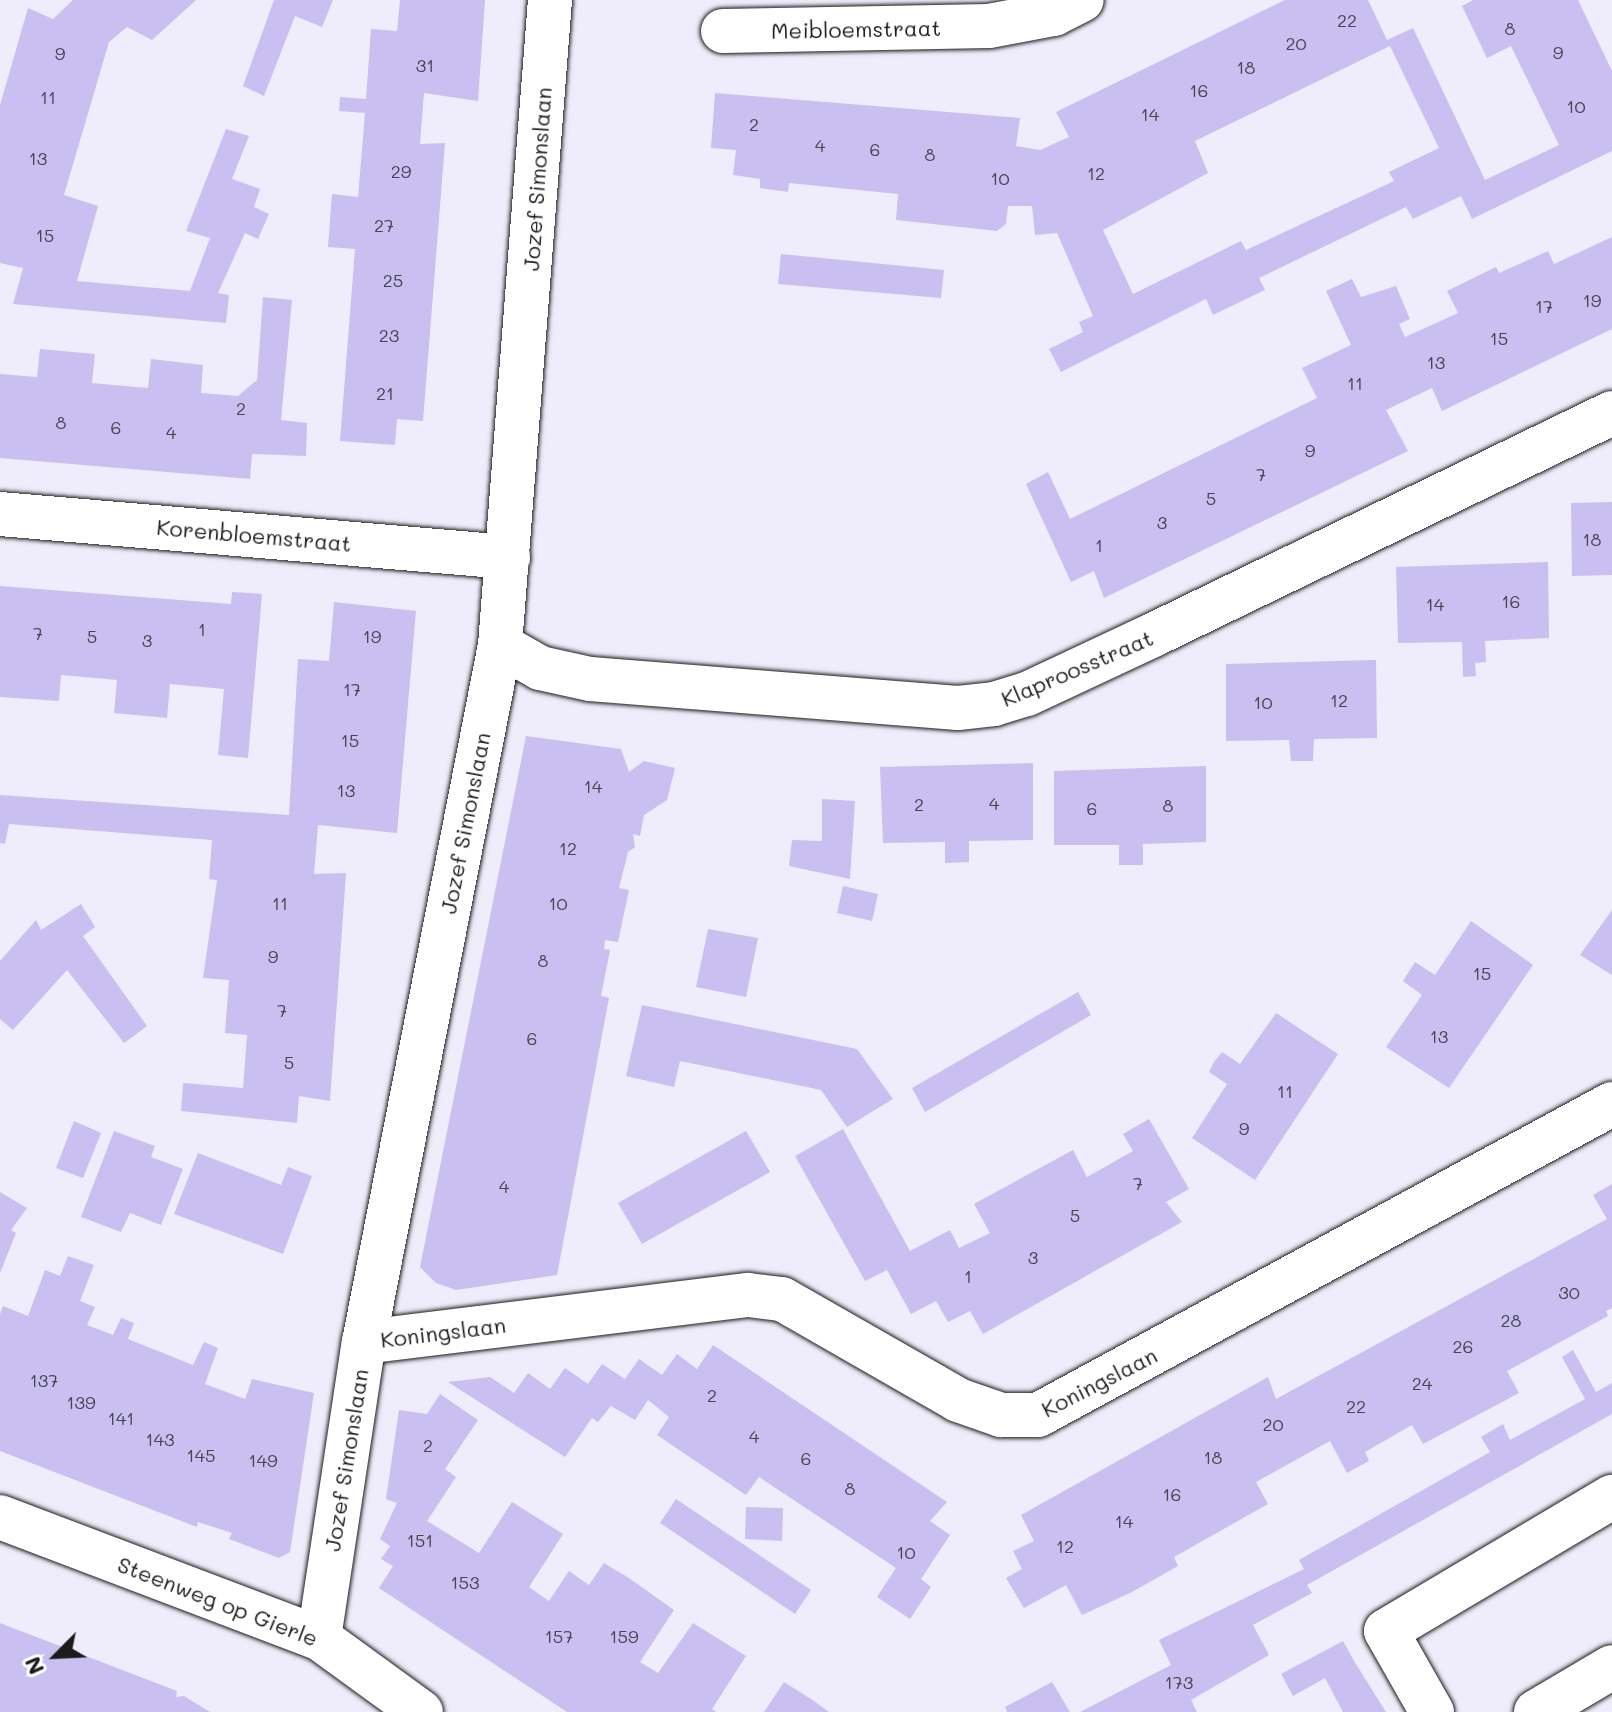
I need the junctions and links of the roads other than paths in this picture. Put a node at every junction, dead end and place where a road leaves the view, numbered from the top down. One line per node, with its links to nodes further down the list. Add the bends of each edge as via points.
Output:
1 (550, 0): 8 (street, Jozef Simonslaan)
2 (948, 0): 4 (street, Meibloemstraat)
3 (1082, 0): 4 (street, Meibloemstraat, via 1054,14)
4 (989, 26): 5 (street, Meibloemstraat)
5 (723, 31)
6 (1612, 413): 9 (street, Klaproosstraat, via 1153,635 994,704 958,708 590,679 540,668)
7 (0, 514): 8 (street, Korenbloemstraat)
8 (508, 557): 9 (street, Jozef Simonslaan)
9 (500, 645): 11 (street, Jozef Simonslaan)
10 (1612, 1104): 11 (street, Koningslaan, via 1038,1415 1001,1415 958,1400 782,1299 748,1295)
11 (364, 1342): 14 (street, Jozef Simonslaan)
12 (1612, 1497): 17 (street, via 1386,1631)
13 (0, 1517): 14 (street, Steenweg op Gierle)
14 (319, 1638): 16 (street, Steenweg op Gierle)
15 (1612, 1667): 18 (street)
16 (421, 1712)
17 (1432, 1712)
18 (1536, 1712)

